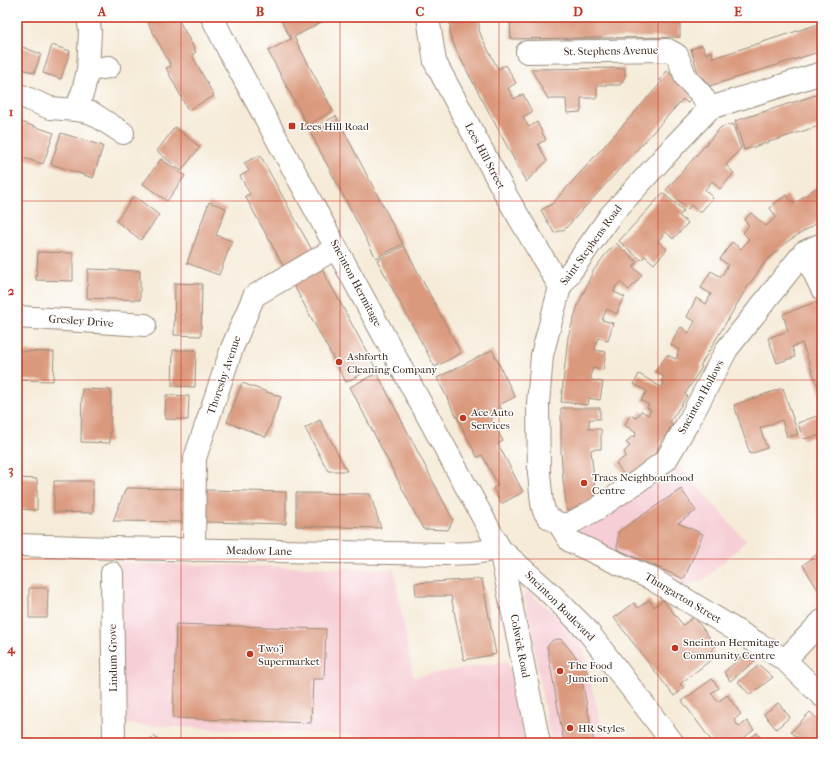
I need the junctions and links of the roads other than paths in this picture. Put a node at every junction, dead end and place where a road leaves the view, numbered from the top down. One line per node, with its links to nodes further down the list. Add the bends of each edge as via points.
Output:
1 (88, 17): 8 (street, via 99,68 83,91)
2 (212, 17): 10 (street, Sneinton Hermitage)
3 (428, 17): 12 (street, Lees Hill Street, via 435,62 506,197)
4 (527, 52): 7 (street, St. Stephens Avenue, via 668,50 677,55 686,78)
5 (822, 73): 7 (street, Saint Stephens Road)
6 (17, 94): 8 (street, via 50,108)
7 (710, 108): 12 (street, Saint Stephens Road, via 610,216)
8 (76, 110): 9 (street, via 92,113)
9 (124, 133)
10 (336, 248): 18 (street, Sneinton Hermitage); 19 (street, Thoresby Avenue, via 254,296 232,348 195,458)
11 (813, 248): 13 (street); 16 (street, Sneinton Hollows, via 727,349 666,460 595,510 571,523)
12 (560, 287): 16 (street, Saint Stephens Road, via 542,355 538,404 542,503 548,517)
13 (822, 289)
14 (17, 317): 15 (street, Gresley Drive)
15 (145, 325)
16 (559, 524): 22 (street, Thurgarton Street, via 570,541 652,579)
17 (17, 545): 19 (street, Meadow Lane)
18 (500, 549): 19 (street, Meadow Lane, via 446,554); 25 (street, Colwick Road); 26 (street, Sneinton Boulevard, via 586,629)
19 (194, 550)
20 (112, 573): 24 (street, Lindum Grove)
21 (822, 621): 22 (street)
22 (784, 660): 23 (street, Thurgarton Street)
23 (822, 696)
24 (114, 743)
25 (539, 743)
26 (673, 743)

